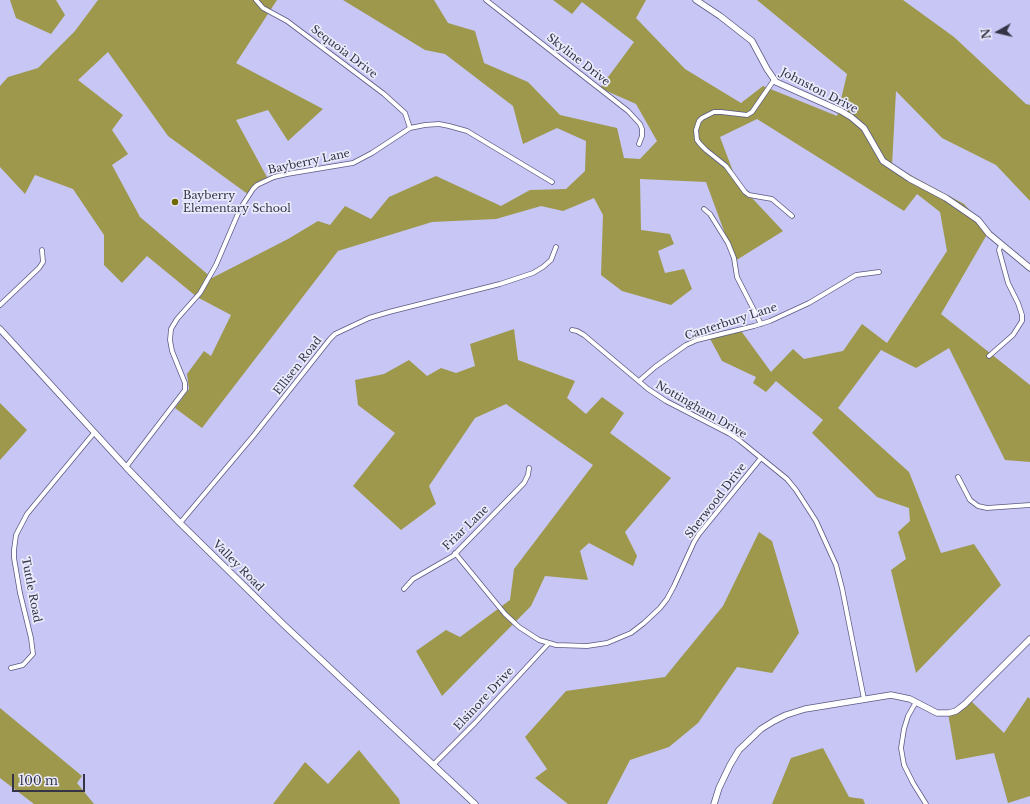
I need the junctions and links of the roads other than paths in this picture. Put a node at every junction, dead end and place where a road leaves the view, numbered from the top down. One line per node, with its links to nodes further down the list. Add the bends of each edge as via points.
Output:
1 (256, 0): 5 (street, Sequoia Drive, via 263,8 286,21 384,94 406,113)
2 (486, 0): 6 (street, Skyline Drive, via 628,111 642,129)
3 (696, 0): 4 (street, Johnston Drive, via 752,41)
4 (774, 80): 9 (street, via 752,112 746,115 714,112 702,118 696,130 700,144 726,166 749,195 772,199); 10 (street, Johnston Drive, via 851,117 864,128 883,161 978,220)
5 (410, 128): 7 (street, Bayberry Lane, via 439,124 460,129); 23 (street, Bayberry Lane, via 353,163 274,177 253,189 240,209 216,265 200,292 171,329 172,351 185,383 185,390)
6 (639, 144)
7 (552, 182)
8 (704, 209): 16 (street, via 710,214 728,243 737,277)
9 (792, 216)
10 (1001, 245): 13 (street, Johnston Drive); 19 (street, via 999,250 1008,283 1021,312 1022,321 1013,335)
11 (556, 246): 27 (street, Ellisen Road, via 551,260 533,273 369,318 335,334)
12 (42, 250): 15 (street, via 43,262 39,268)
13 (1030, 268)
14 (879, 272): 16 (street, Canterbury Lane, via 856,275 809,303)
15 (0, 305)
16 (761, 324): 20 (street, Canterbury Lane, via 714,335 686,345)
17 (0, 329): 21 (street, Valley Road)
18 (572, 330): 20 (street, Nottingham Drive, via 584,335)
19 (989, 356)
20 (639, 381): 22 (street, Nottingham Drive, via 666,401 730,434)
21 (94, 433): 23 (street, Valley Road); 32 (street, Tuttle Road, via 18,528 14,558 32,638 33,654 23,665)
22 (761, 458): 31 (street, Sherwood Drive, via 699,534 667,599 644,623 623,637 606,643 576,646); 33 (street, Nottingham Drive, via 787,479 796,490 816,521 836,565)
23 (126, 467): 27 (street, Valley Road)
24 (529, 468): 28 (street, Friar Lane, via 524,482)
25 (958, 477): 26 (street, via 970,500 978,506)
26 (1030, 506)
27 (180, 523): 35 (street, Valley Road)
28 (455, 553): 29 (street, Friar Lane, via 413,580); 31 (street, Sherwood Drive, via 505,614 519,627)
29 (404, 589)
30 (1030, 639): 34 (street, via 956,711 937,713)
31 (548, 644): 35 (street, Elsinore Drive)
32 (11, 668)
33 (864, 699): 34 (street, via 891,695); 37 (street, via 805,709 761,729 739,750 719,788)
34 (916, 702): 38 (street, via 908,716 901,748 904,765)
35 (433, 765): 36 (street, Valley Road)
36 (474, 804)
37 (714, 804)
38 (926, 804)

